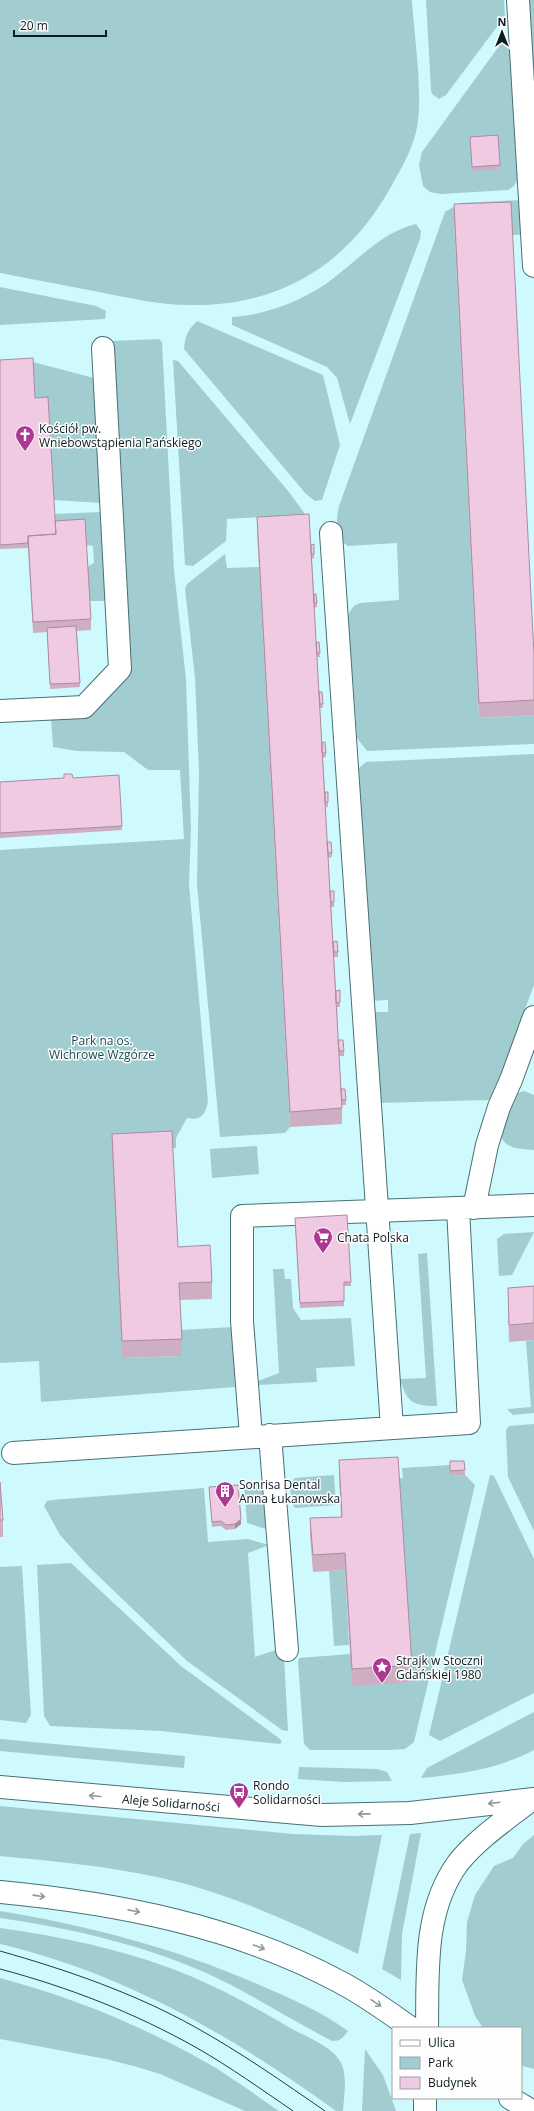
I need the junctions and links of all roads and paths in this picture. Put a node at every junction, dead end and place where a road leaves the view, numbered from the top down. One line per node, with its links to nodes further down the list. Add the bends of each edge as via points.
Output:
1 (518, 0): 2 (street)
2 (534, 266)
3 (103, 348): 5 (street, via 120,669 84,707)
4 (331, 533): 9 (street)
5 (0, 711)
6 (534, 1017): 8 (street, via 499,1107)
7 (534, 1204): 8 (street)
8 (466, 1208): 9 (street); 10 (street, via 469,1423)
9 (377, 1210): 10 (street); 11 (street, via 242,1216 242,1321)
10 (392, 1428): 11 (street)
11 (261, 1436): 12 (street); 13 (street)
12 (13, 1453)
13 (287, 1650)
14 (0, 1787): 15 (street, Aleje Solidarności, one-way to 14, via 410,1813 322,1815)
15 (534, 1798): 18 (street, via 473,1847 449,1878 440,1897 430,1941)
16 (0, 1892): 17 (street, one-way to 17, via 96,1904 170,1918 232,1938 297,1962 339,1982 372,2000)
17 (410, 2027)
18 (428, 2027)
19 (425, 2099): 21 (street)
20 (512, 2099): 22 (street)
21 (425, 2111)
22 (532, 2111)

